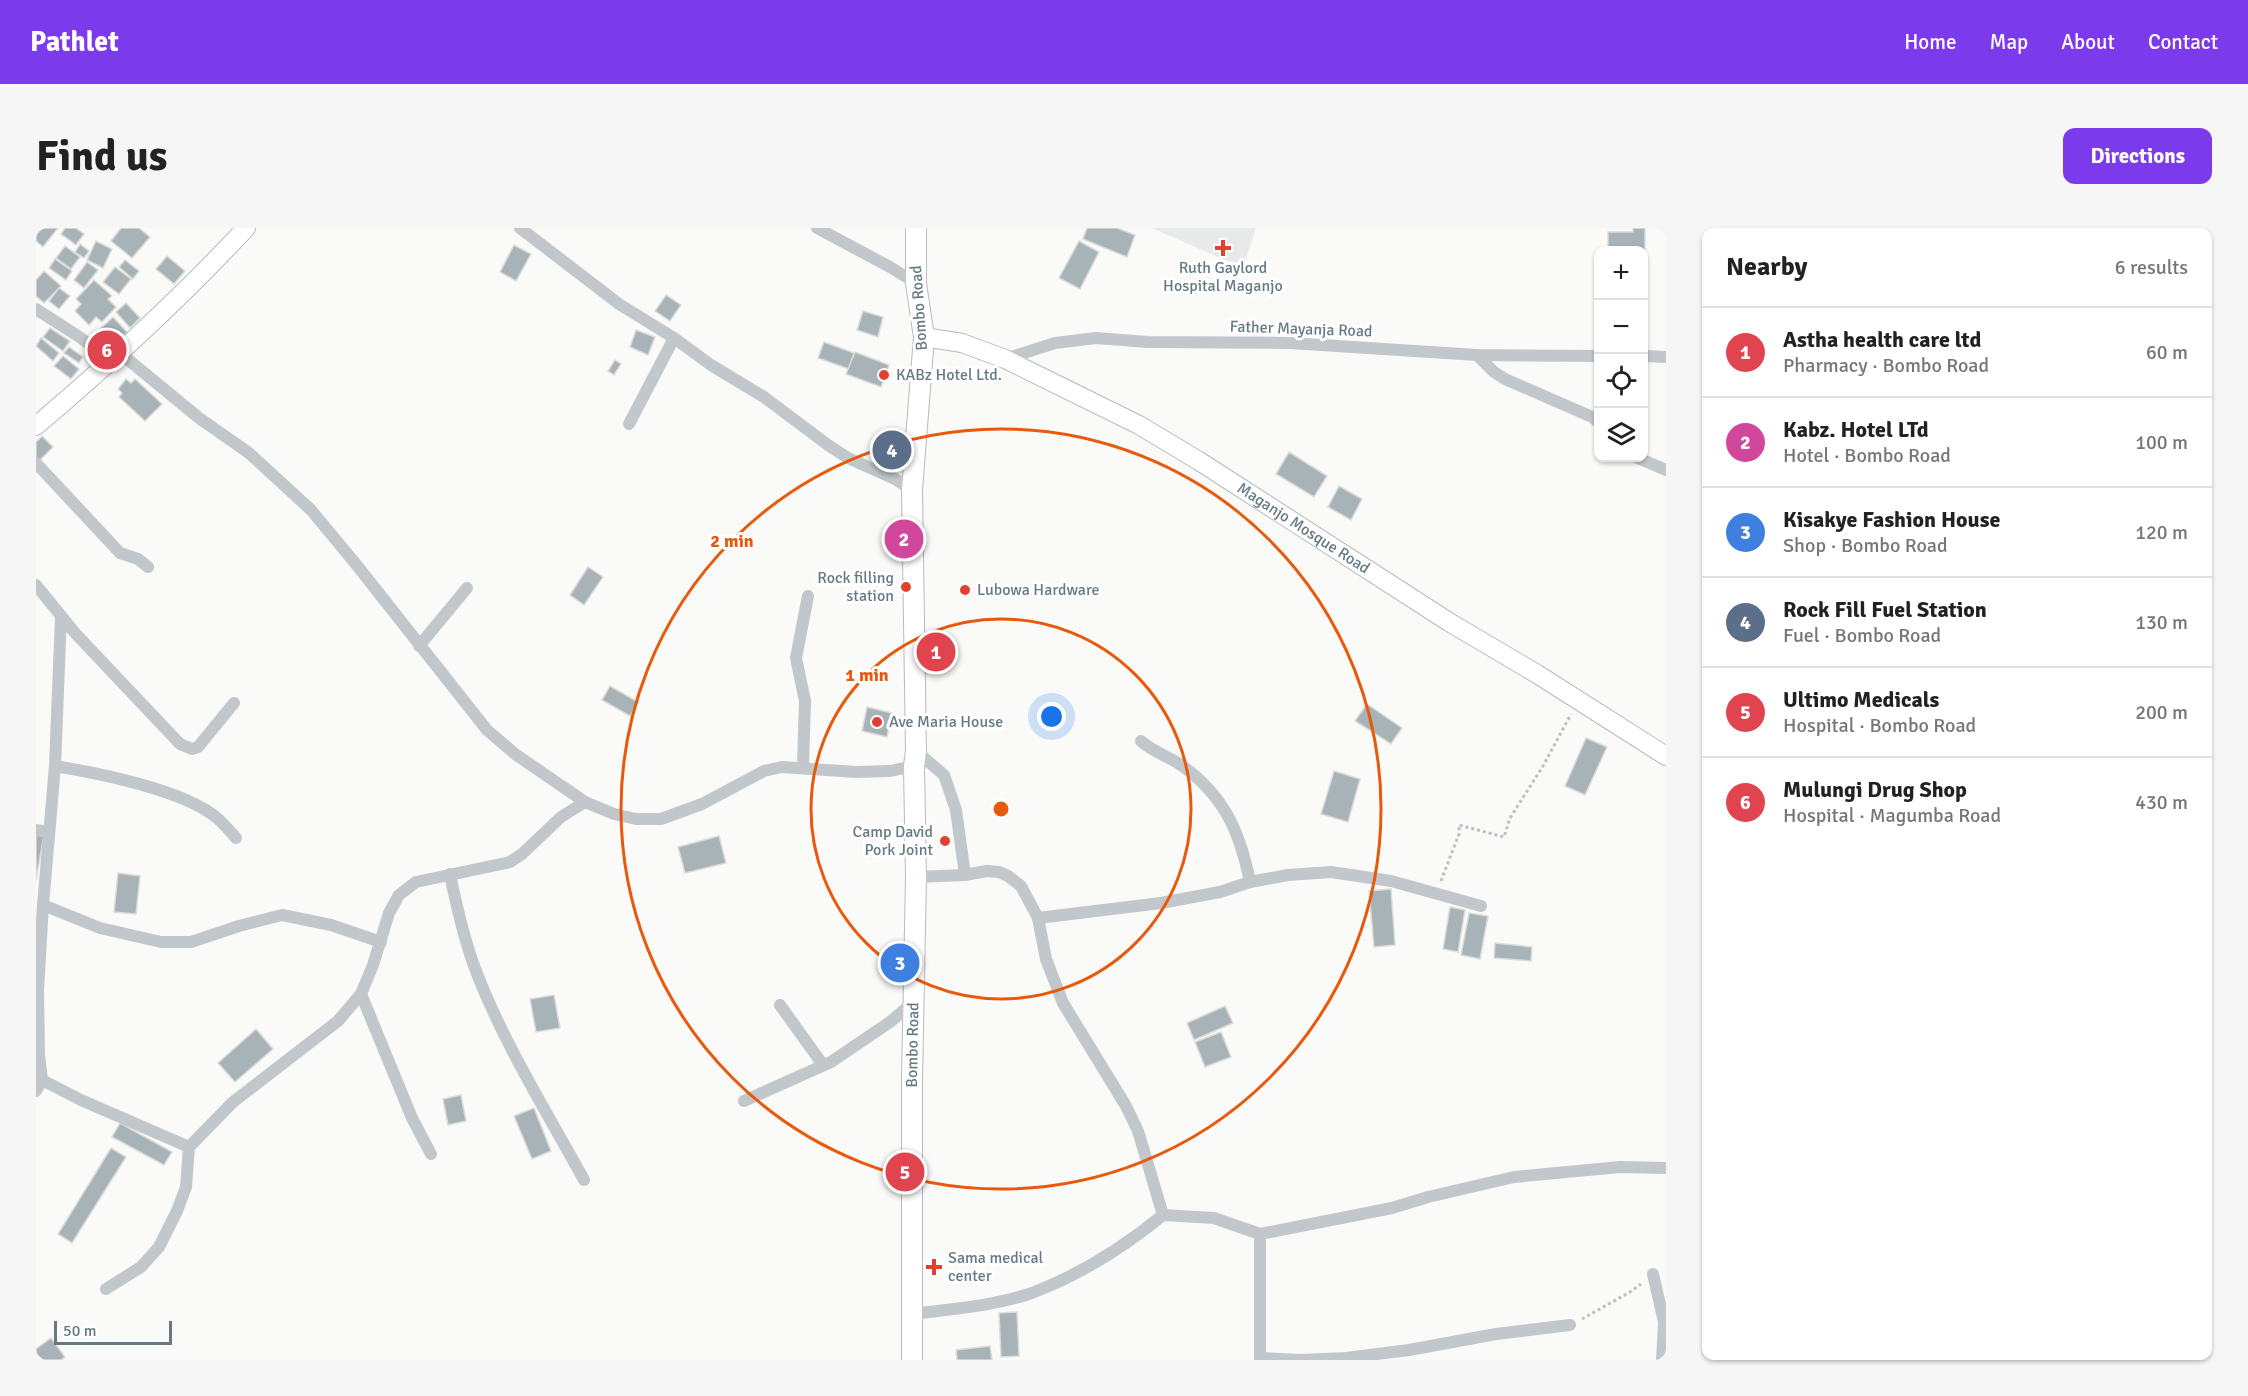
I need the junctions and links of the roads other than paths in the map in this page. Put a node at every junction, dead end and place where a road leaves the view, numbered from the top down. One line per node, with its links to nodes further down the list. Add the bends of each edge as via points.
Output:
1 (246, 228): 12 (street, via 199,279)
2 (520, 228): 8 (street, via 610,298)
3 (817, 228): 5 (street)
4 (916, 228): 5 (main road, Bombo Road)
5 (916, 284): 7 (main road, Bombo Road)
6 (36, 309): 12 (street)
7 (924, 337): 14 (street, Maganjo Mosque Road, via 962,343); 21 (main road, Bombo Road)
8 (674, 338): 16 (street); 21 (street, via 764,396 848,458)
9 (1477, 355): 10 (street, Father Mayanja Road); 14 (street, Father Mayanja Road, via 1290,343 1096,338 1055,343); 15 (street, via 1505,379)
10 (1594, 356)
11 (1648, 356): 13 (street)
12 (116, 357): 17 (street); 27 (street, via 249,453 311,510)
13 (1666, 357)
14 (1005, 359): 30 (street, Maganjo Mosque Road, via 1149,431)
15 (1594, 418)
16 (629, 424)
17 (36, 426)
18 (1647, 462): 20 (street)
19 (36, 463): 22 (street, via 120,553)
20 (1666, 470)
21 (912, 489): 31 (main road, Bombo Road)
22 (148, 567)
23 (36, 585): 26 (street)
24 (467, 588): 27 (street)
25 (808, 596): 33 (street, via 796,658 805,701)
26 (62, 616): 28 (street, via 180,744 198,747); 32 (street)
27 (419, 646): 34 (street, via 487,730)
28 (234, 703)
29 (1141, 741): 41 (street, via 1181,765 1212,791 1241,842)
30 (1666, 756)
31 (915, 759): 33 (street, via 890,771); 39 (street, via 944,775 956,810); 40 (main road, Bombo Road)
32 (55, 766): 36 (street); 37 (street, via 105,775 193,803 216,817)
33 (803, 767): 34 (street, via 782,766 764,771 702,804 661,819 636,819)
34 (585, 802): 38 (street, via 561,817 510,862)
35 (36, 830): 36 (street)
36 (49, 832): 42 (street)
37 (236, 838)
38 (450, 874): 45 (street, via 416,882 399,895); 55 (street, via 473,962 488,1000)
39 (965, 875): 40 (street); 44 (street, via 987,871 1008,876 1021,886)
40 (916, 878): 47 (main road, Bombo Road)
41 (1250, 882): 43 (street, via 1331,872 1391,881); 44 (street, via 1161,903)
42 (43, 905): 45 (street, via 100,928 161,942 191,942 282,915 331,925); 50 (street, via 38,990)
43 (1481, 906)
44 (1038, 918): 56 (street, via 1055,984 1138,1131)
45 (381, 942): 46 (street)
46 (361, 994): 52 (street, via 338,1021 233,1102); 53 (street)
47 (913, 1003): 49 (street); 60 (main road, Bombo Road)
48 (780, 1005): 49 (street)
49 (823, 1065): 51 (street)
50 (39, 1085): 52 (street)
51 (744, 1101)
52 (189, 1147): 59 (street, via 186,1187 159,1247 141,1267)
53 (431, 1154)
54 (1666, 1168): 57 (street, via 1620,1167 1514,1177 1392,1208)
55 (584, 1180)
56 (1163, 1215): 57 (street, via 1214,1218); 60 (street, via 1103,1258 1031,1293)
57 (1260, 1234): 62 (street)
58 (1653, 1274): 64 (street, via 1664,1322)
59 (106, 1289)
60 (913, 1314): 63 (main road, Bombo Road)
61 (1570, 1325): 62 (street, via 1346,1358)
62 (1260, 1359)
63 (912, 1360)
64 (1662, 1360)

